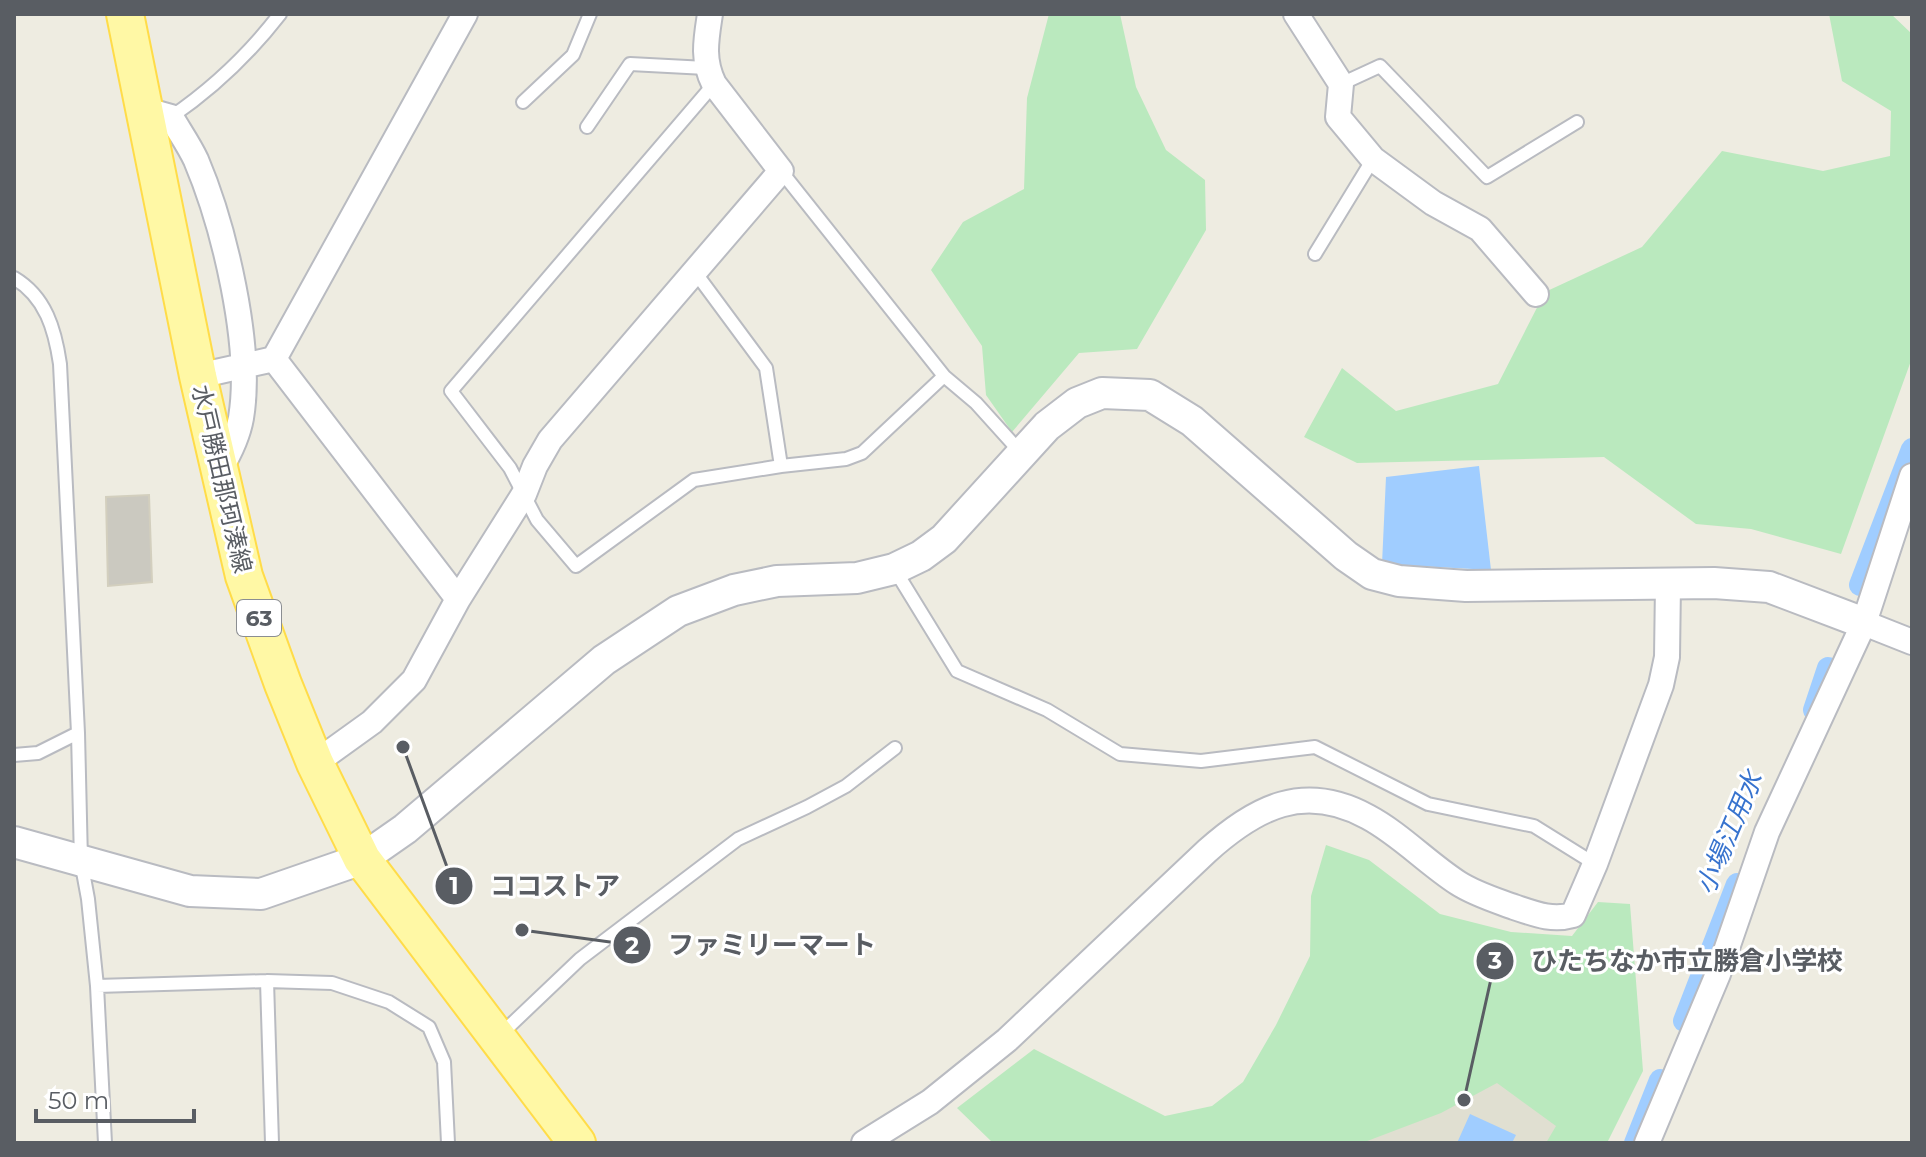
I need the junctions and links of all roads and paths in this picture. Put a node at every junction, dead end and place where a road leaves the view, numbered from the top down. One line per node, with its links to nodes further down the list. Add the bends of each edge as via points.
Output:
1 (125, 14): 10 (main road, 水戸勝田那珂湊線 / 63)
2 (280, 14): 10 (lane, via 222,76)
3 (465, 14): 19 (street)
4 (590, 14): 9 (lane, via 573,55)
5 (710, 14): 7 (street, via 705,46)
6 (1296, 14): 8 (street)
7 (710, 76): 12 (lane, via 630,64); 14 (street); 27 (lane, via 451,391)
8 (1341, 84): 11 (lane, via 1380,66 1487,177); 13 (street, via 1338,117)
9 (523, 102)
10 (158, 114): 20 (street, via 195,158 224,246); 21 (main road, 水戸勝田那珂湊線 / 63)
11 (1577, 122)
12 (587, 127)
13 (1373, 159): 15 (lane); 18 (street, via 1480,229)
14 (781, 171): 16 (street); 22 (lane)
15 (1315, 254)
16 (695, 272): 24 (lane, via 766,368); 27 (street, via 550,440)
17 (14, 278): 33 (lane, via 44,308 55,330 60,364)
18 (1536, 294)
19 (274, 359): 20 (street); 30 (street)
20 (244, 365): 21 (street); 25 (street, via 241,419)
21 (198, 376): 25 (main road, 水戸勝田那珂湊線 / 63)
22 (944, 376): 23 (lane); 24 (lane, via 862,453)
23 (1022, 454): 28 (street, via 944,539); 29 (street, via 1077,403 1102,393 1150,395 1192,421 1372,574 1466,586)
24 (781, 466): 27 (lane, via 694,480 576,566 537,520)
25 (220, 469): 36 (main road, 水戸勝田那珂湊線 / 63, via 244,576)
26 (1912, 476): 31 (street)
27 (524, 494): 30 (street)
28 (894, 569): 38 (street, via 857,578 763,584 678,611 604,660 405,829); 40 (lane, via 957,671 1047,710 1120,754 1201,761 1315,747 1428,804 1534,826)
29 (1668, 584): 31 (street, via 1769,587); 40 (street, via 1667,657 1661,685)
30 (458, 599): 36 (street, via 414,680 372,722)
31 (1864, 623): 32 (street); 49 (street, via 1767,832 1718,974)
32 (1912, 642)
33 (78, 733): 35 (lane, via 38,753); 39 (lane)
34 (895, 748): 43 (lane, via 846,786 738,839 580,959)
35 (14, 755)
36 (315, 763): 38 (main road, 水戸勝田那珂湊線 / 63)
37 (14, 842): 39 (street)
38 (362, 859): 39 (street, via 261,894 190,891); 43 (main road, 水戸勝田那珂湊線 / 63)
39 (81, 861): 42 (lane)
40 (1595, 864): 48 (street, via 1573,915 1558,919 1459,884 1370,818 1341,805 1285,803 1258,812 1207,851 1007,1040 930,1102)
41 (267, 981): 42 (lane); 45 (lane); 46 (lane, via 332,983 389,1002 429,1027 444,1062)
42 (97, 986): 44 (lane)
43 (496, 1038): 47 (main road, 水戸勝田那珂湊線 / 63)
44 (105, 1143)
45 (272, 1143)
46 (448, 1143)
47 (577, 1143)
48 (864, 1143)
49 (1647, 1143)

